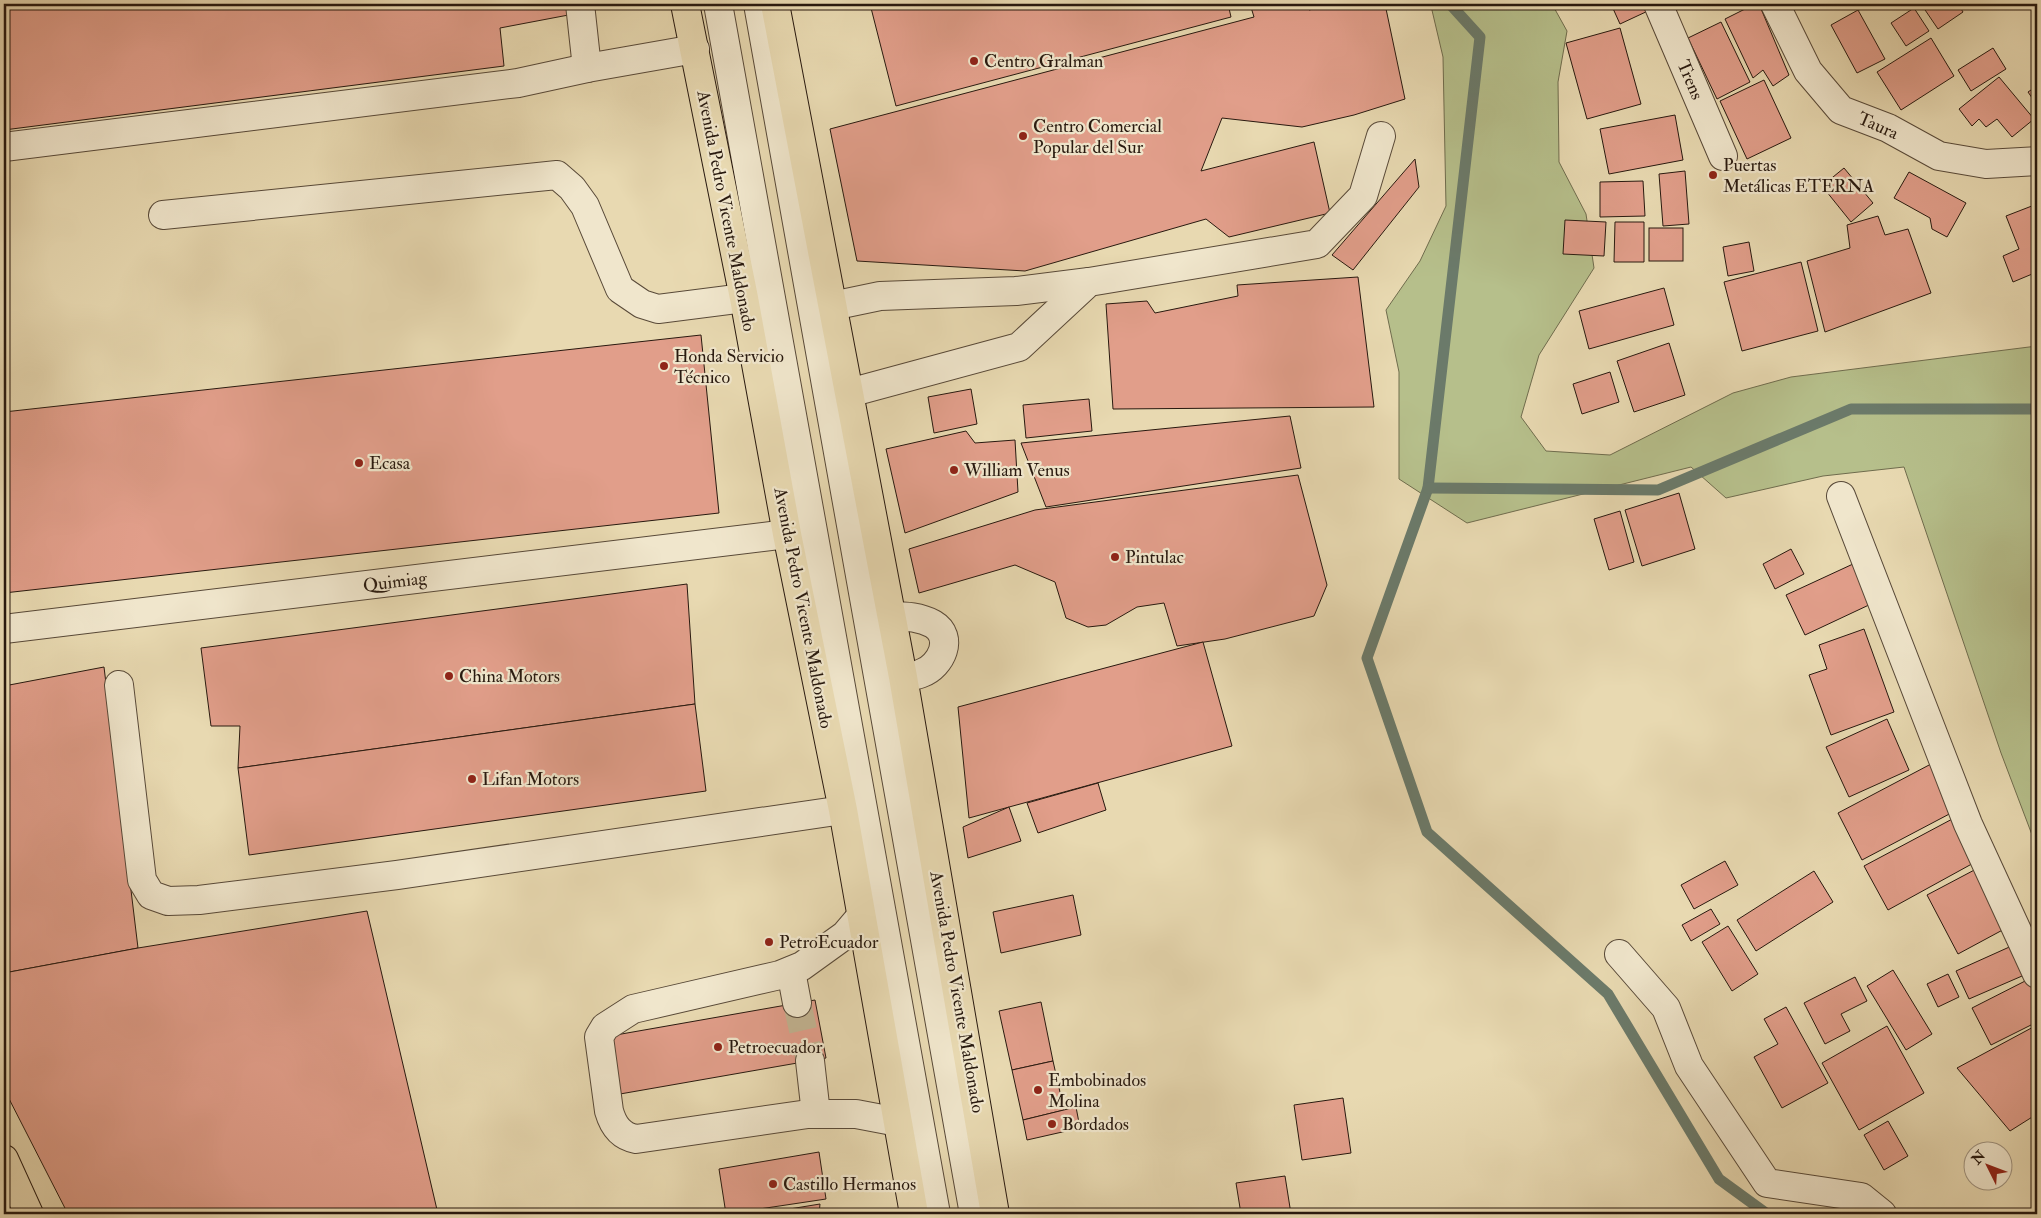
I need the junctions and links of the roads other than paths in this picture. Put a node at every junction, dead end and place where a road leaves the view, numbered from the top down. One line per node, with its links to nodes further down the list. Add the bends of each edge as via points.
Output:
1 (580, 4): 9 (street)
2 (685, 4): 8 (main road, Avenida Pedro Vicente Maldonado)
3 (718, 4): 37 (street)
4 (758, 4): 38 (street)
5 (775, 4): 17 (main road, Avenida Pedro Vicente Maldonado)
6 (1658, 4): 12 (street, Trens)
7 (1775, 4): 13 (street, Taura, via 1808,71 1841,110 1888,128 1939,156 1986,164)
8 (694, 49): 9 (street); 16 (main road, Avenida Pedro Vicente Maldonado)
9 (587, 68): 11 (street, via 518,83)
10 (1381, 136): 15 (street, via 1364,196 1317,244)
11 (4, 147)
12 (1723, 156)
13 (2037, 161)
14 (163, 215): 16 (street, via 557,175 585,206 620,289 642,304 658,309)
15 (1089, 282): 17 (street, via 1016,291 880,296); 18 (street, via 1019,347)
16 (744, 298): 20 (main road, Avenida Pedro Vicente Maldonado)
17 (832, 306): 18 (main road, Avenida Pedro Vicente Maldonado)
18 (849, 393): 21 (main road, Avenida Pedro Vicente Maldonado)
19 (1840, 496): 29 (street, via 1968,824)
20 (787, 534): 22 (street, Quimiag); 25 (main road, Avenida Pedro Vicente Maldonado)
21 (892, 616): 23 (main road, Avenida Pedro Vicente Maldonado); 23 (street, via 913,616 934,625 944,638 945,645 935,665 922,674)
22 (4, 629)
23 (903, 677): 39 (main road, Avenida Pedro Vicente Maldonado)
24 (119, 685): 25 (street, via 142,880 151,895 168,901 199,900 387,876)
25 (843, 810): 26 (main road, Avenida Pedro Vicente Maldonado)
26 (862, 915): 28 (street, via 845,936); 33 (main road, Avenida Pedro Vicente Maldonado)
27 (1619, 954): 40 (street, via 1666,1008 1689,1066 1767,1182 1861,1197)
28 (791, 971): 30 (street); 32 (street, via 633,1009 604,1027 599,1037 609,1111 612,1122 621,1132 636,1139)
29 (2037, 974)
30 (797, 1003)
31 (810, 1061): 32 (street)
32 (816, 1114): 33 (street, via 856,1114)
33 (898, 1122): 36 (main road, Avenida Pedro Vicente Maldonado)
34 (4, 1159): 35 (main road)
35 (29, 1214)
36 (914, 1214)
37 (936, 1214)
38 (974, 1214)
39 (995, 1214)
40 (1882, 1214)

